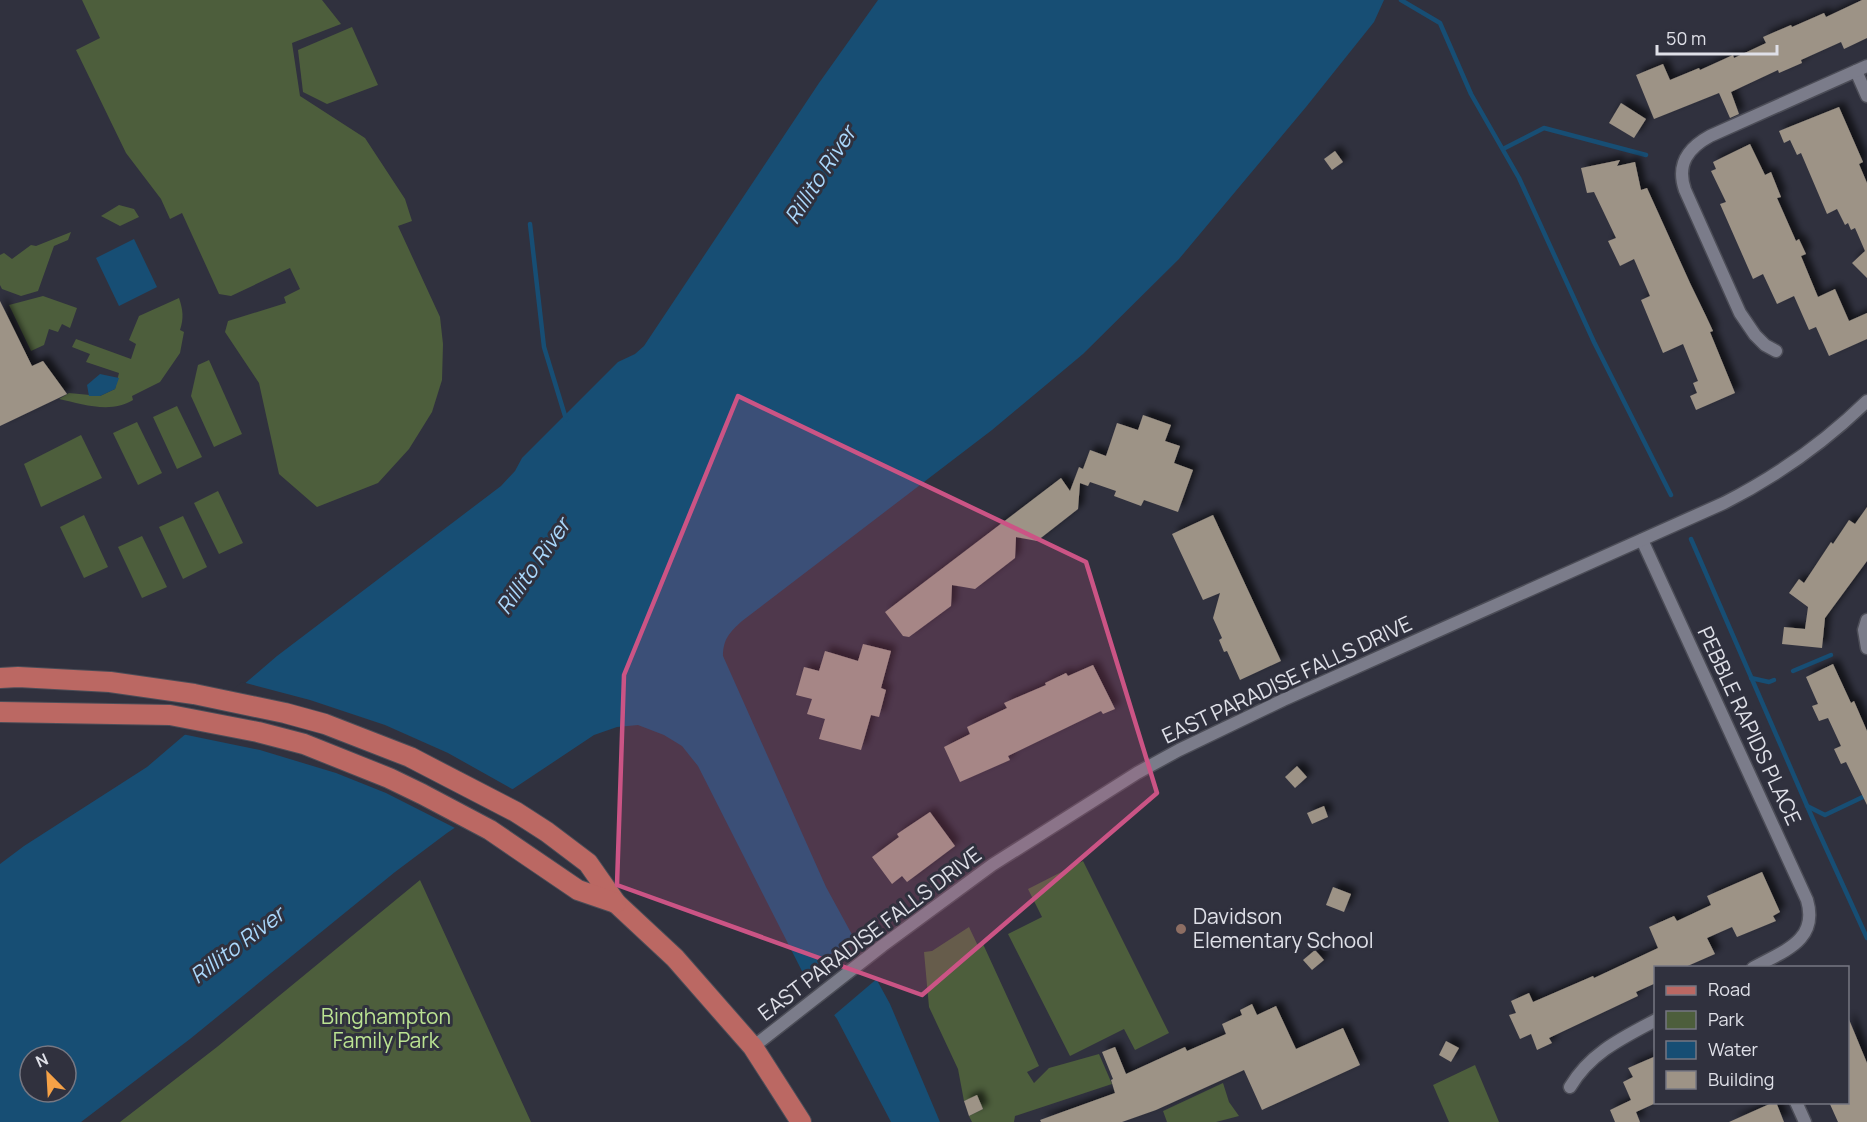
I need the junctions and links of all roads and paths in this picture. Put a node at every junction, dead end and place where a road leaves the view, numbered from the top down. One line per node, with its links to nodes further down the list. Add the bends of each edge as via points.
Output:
1 (1861, 69): 2 (street); 3 (street, via 1710,136 1690,149 1684,159 1685,190 1740,313 1755,336)
2 (1867, 96)
3 (1776, 351)
4 (1867, 400): 5 (street, EAST PARADISE FALLS DRIVE, via 1811,449 1766,480)
5 (1642, 540): 11 (street, PEBBLE RAPIDS PLACE, via 1808,900 1808,930 1795,944); 13 (street, EAST PARADISE FALLS DRIVE, via 1283,700 1111,788 992,865)
6 (1866, 625): 7 (street)
7 (1867, 648)
8 (0, 678): 10 (main road, via 110,682 194,694 285,713 367,740 427,765 547,832 588,863)
9 (0, 712): 10 (main road, via 170,715 304,744 389,778 490,830 578,890)
10 (616, 903): 13 (main road, via 675,958)
11 (1756, 966)
12 (1654, 1021): 14 (street, via 1600,1052)
13 (753, 1047): 16 (main road)
14 (1570, 1087)
15 (1797, 1104): 17 (street)
16 (801, 1122)
17 (1805, 1122)

